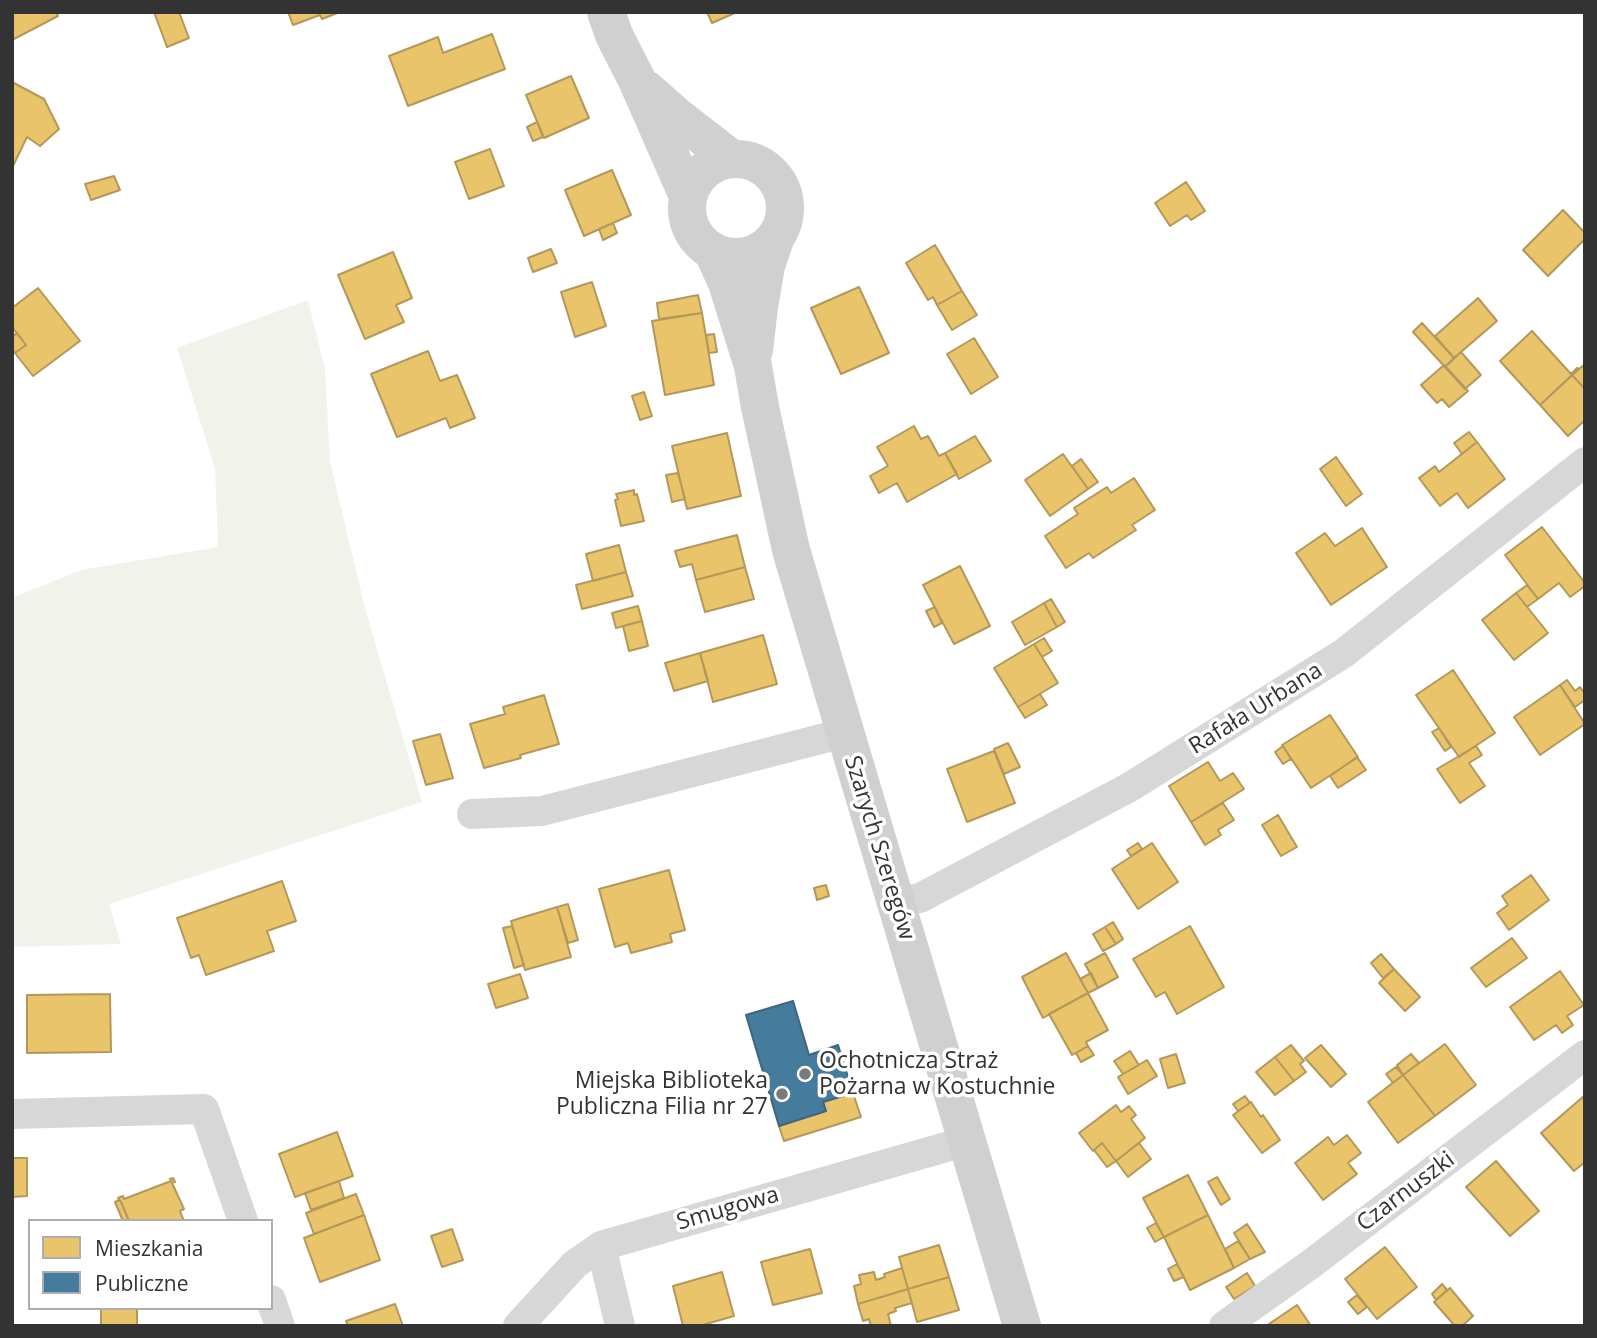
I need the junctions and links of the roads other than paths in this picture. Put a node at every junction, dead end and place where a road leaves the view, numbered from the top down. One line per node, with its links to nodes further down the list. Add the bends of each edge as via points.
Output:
1 (606, 12): 2 (street)
2 (637, 80): 3 (street); 4 (street)
3 (732, 159): 4 (street, via 704,170); 5 (street, via 762,166 781,189 783,223)
4 (688, 196): 6 (street, via 690,227)
5 (775, 239): 6 (street, via 746,256 729,257); 7 (street, Szarych Szeregów, via 766,266)
6 (713, 251): 7 (street, Szarych Szeregów)
7 (753, 366): 9 (street, Szarych Szeregów, via 791,550)
8 (1585, 462): 11 (street, Rafała Urbana, via 1344,653 1130,787 920,898)
9 (844, 733): 10 (street, via 542,811); 11 (street, Szarych Szeregów)
10 (472, 814)
11 (895, 902): 14 (street, Szarych Szeregów)
12 (1585, 1055): 22 (street, Czarnuszki)
13 (12, 1114): 15 (street, via 204,1109)
14 (967, 1141): 16 (street, Smugowa); 21 (street, Szarych Szeregów)
15 (242, 1219)
16 (601, 1246): 19 (street, Smugowa, via 575,1264); 20 (street)
17 (273, 1306): 18 (street)
18 (280, 1326)
19 (518, 1326)
20 (620, 1326)
21 (1022, 1326)
22 (1224, 1326)

